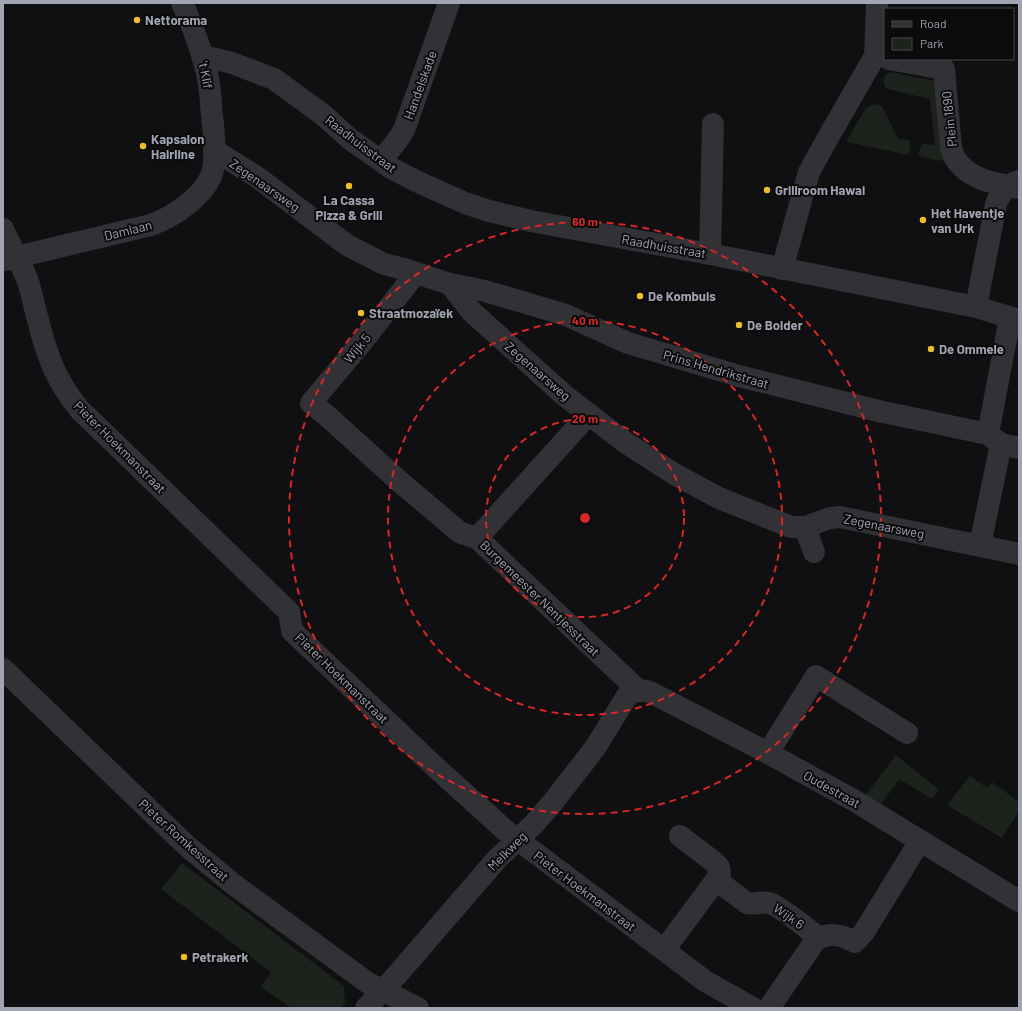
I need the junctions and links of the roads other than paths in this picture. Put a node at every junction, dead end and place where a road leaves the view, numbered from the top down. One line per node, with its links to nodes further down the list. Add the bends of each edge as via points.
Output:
1 (182, 3): 4 (street, 't Klif)
2 (449, 3): 9 (street, Handelskade, via 404,130)
3 (877, 3): 5 (street)
4 (203, 56): 8 (street, 't Klif, via 209,84); 9 (street, Raadhuisstraat, via 232,63 274,79)
5 (883, 58): 14 (street, via 830,134 810,172)
6 (894, 60): 10 (street, Plein 1890, via 944,69 951,147 955,158 978,178)
7 (713, 124): 12 (street)
8 (214, 150): 13 (street, Damlaan, via 213,170 204,187 169,218 133,230); 15 (street, Zegenaarsweg, via 256,177 347,245 384,264)
9 (381, 161): 12 (street, Raadhuisstraat, via 416,181 489,211 564,228)
10 (1015, 185): 17 (street, Plein 1890, via 1002,192 996,204)
11 (3, 229): 13 (street, Pieter Hoekmanstraat)
12 (710, 254): 14 (street, Raadhuisstraat)
13 (10, 258): 32 (street, Pieter Hoekmanstraat, via 27,279 54,370 80,410 289,612 292,631 432,764)
14 (782, 269): 17 (street, Raadhuisstraat)
15 (416, 273): 16 (street, Zegenaarsweg); 19 (street, Wijk 5)
16 (450, 284): 20 (street, Zegenaarsweg, via 472,312 564,395); 21 (street, Prins Hendrikstraat, via 566,314 628,343 732,374)
17 (976, 307): 18 (street, Raadhuisstraat)
18 (1014, 319): 21 (street)
19 (311, 403): 23 (street, Burgemeester Nentjesstraat, via 456,530)
20 (589, 414): 22 (street, Zegenaarsweg, via 650,460 702,489 791,528); 23 (street)
21 (1003, 442): 24 (street)
22 (805, 527): 24 (street, Zegenaarsweg, via 840,517); 25 (street)
23 (477, 538): 28 (street, Burgemeester Nentjesstraat)
24 (980, 545): 26 (street, Zegenaarsweg)
25 (814, 552)
26 (1019, 554)
27 (3, 669): 38 (street, Pieter Romkesstraat, via 187,846 233,884 368,984)
28 (638, 690): 30 (street, Oudestraat, via 654,694); 32 (street, Melkweg, via 626,696 588,757 539,819)
29 (908, 732): 30 (street, via 816,676)
30 (768, 753): 33 (street, Oudestraat, via 855,801)
31 (680, 836): 34 (street, via 719,867 720,874)
32 (518, 840): 37 (street, Pieter Hoekmanstraat); 38 (street, Melkweg, via 497,859)
33 (920, 841): 35 (street, Oudestraat); 36 (street, via 864,932 855,942 840,935)
34 (716, 880): 36 (street, Wijk 6, via 747,902 773,904); 37 (street)
35 (1019, 901)
36 (819, 938): 42 (street, via 810,947)
37 (664, 950): 41 (street, Pieter Hoekmanstraat, via 705,981)
38 (382, 991): 39 (street, Melkweg); 40 (street, Pieter Romkesstraat)
39 (366, 1008)
40 (418, 1008)
41 (753, 1008)
42 (769, 1008)

